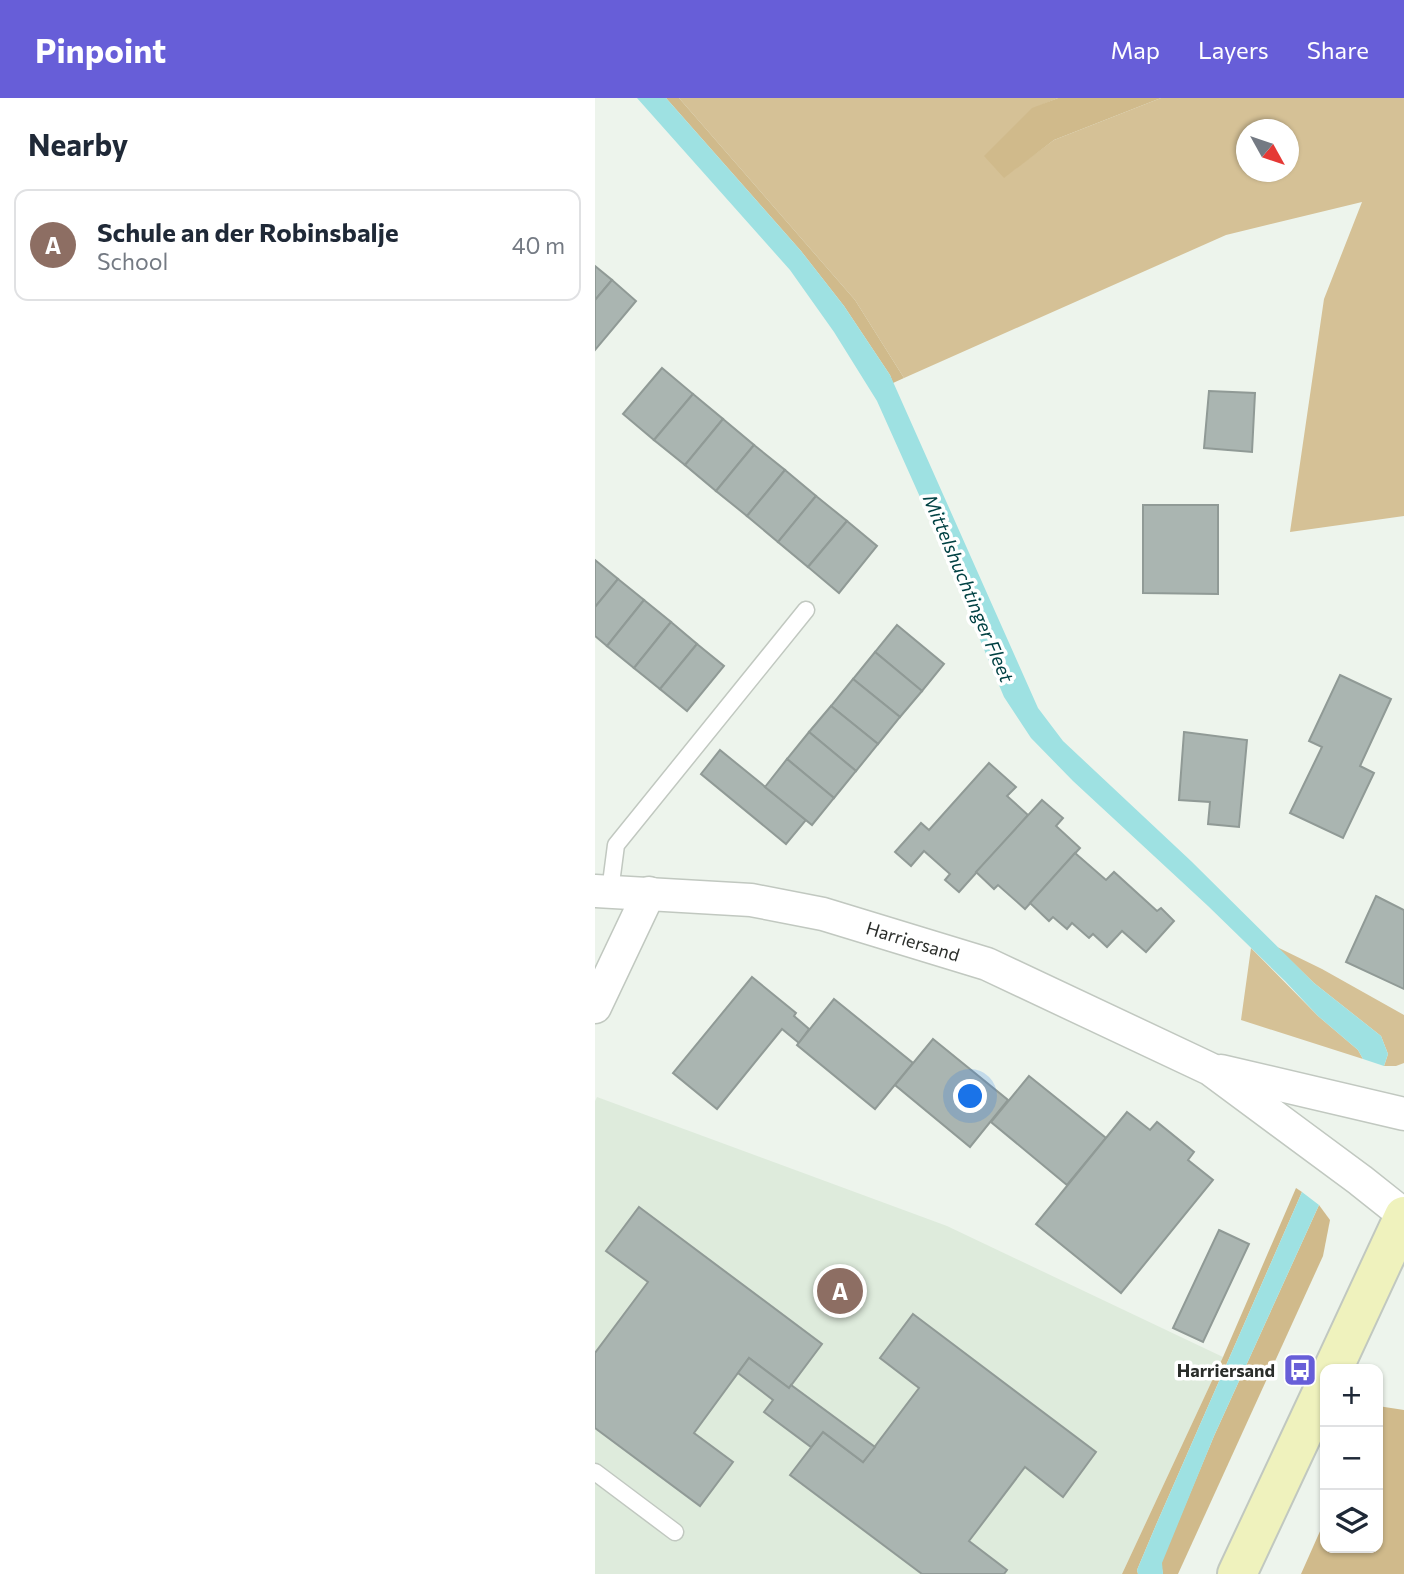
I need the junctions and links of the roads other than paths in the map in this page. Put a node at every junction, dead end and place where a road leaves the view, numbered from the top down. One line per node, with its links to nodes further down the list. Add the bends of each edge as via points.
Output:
1 (806, 610): 2 (lane, via 616,845)
2 (602, 891): 3 (street, Harriersand)
3 (649, 893): 4 (street); 5 (street, Harriersand, via 751,900 823,914 988,964)
4 (595, 1006)
5 (1210, 1069): 6 (street, Harriersand); 7 (street, Harriersand)
6 (1404, 1114)
7 (1404, 1215): 8 (main road)
8 (1335, 1364)
9 (1320, 1397): 12 (main road)
10 (595, 1472): 11 (lane)
11 (675, 1532)
12 (1237, 1574)

